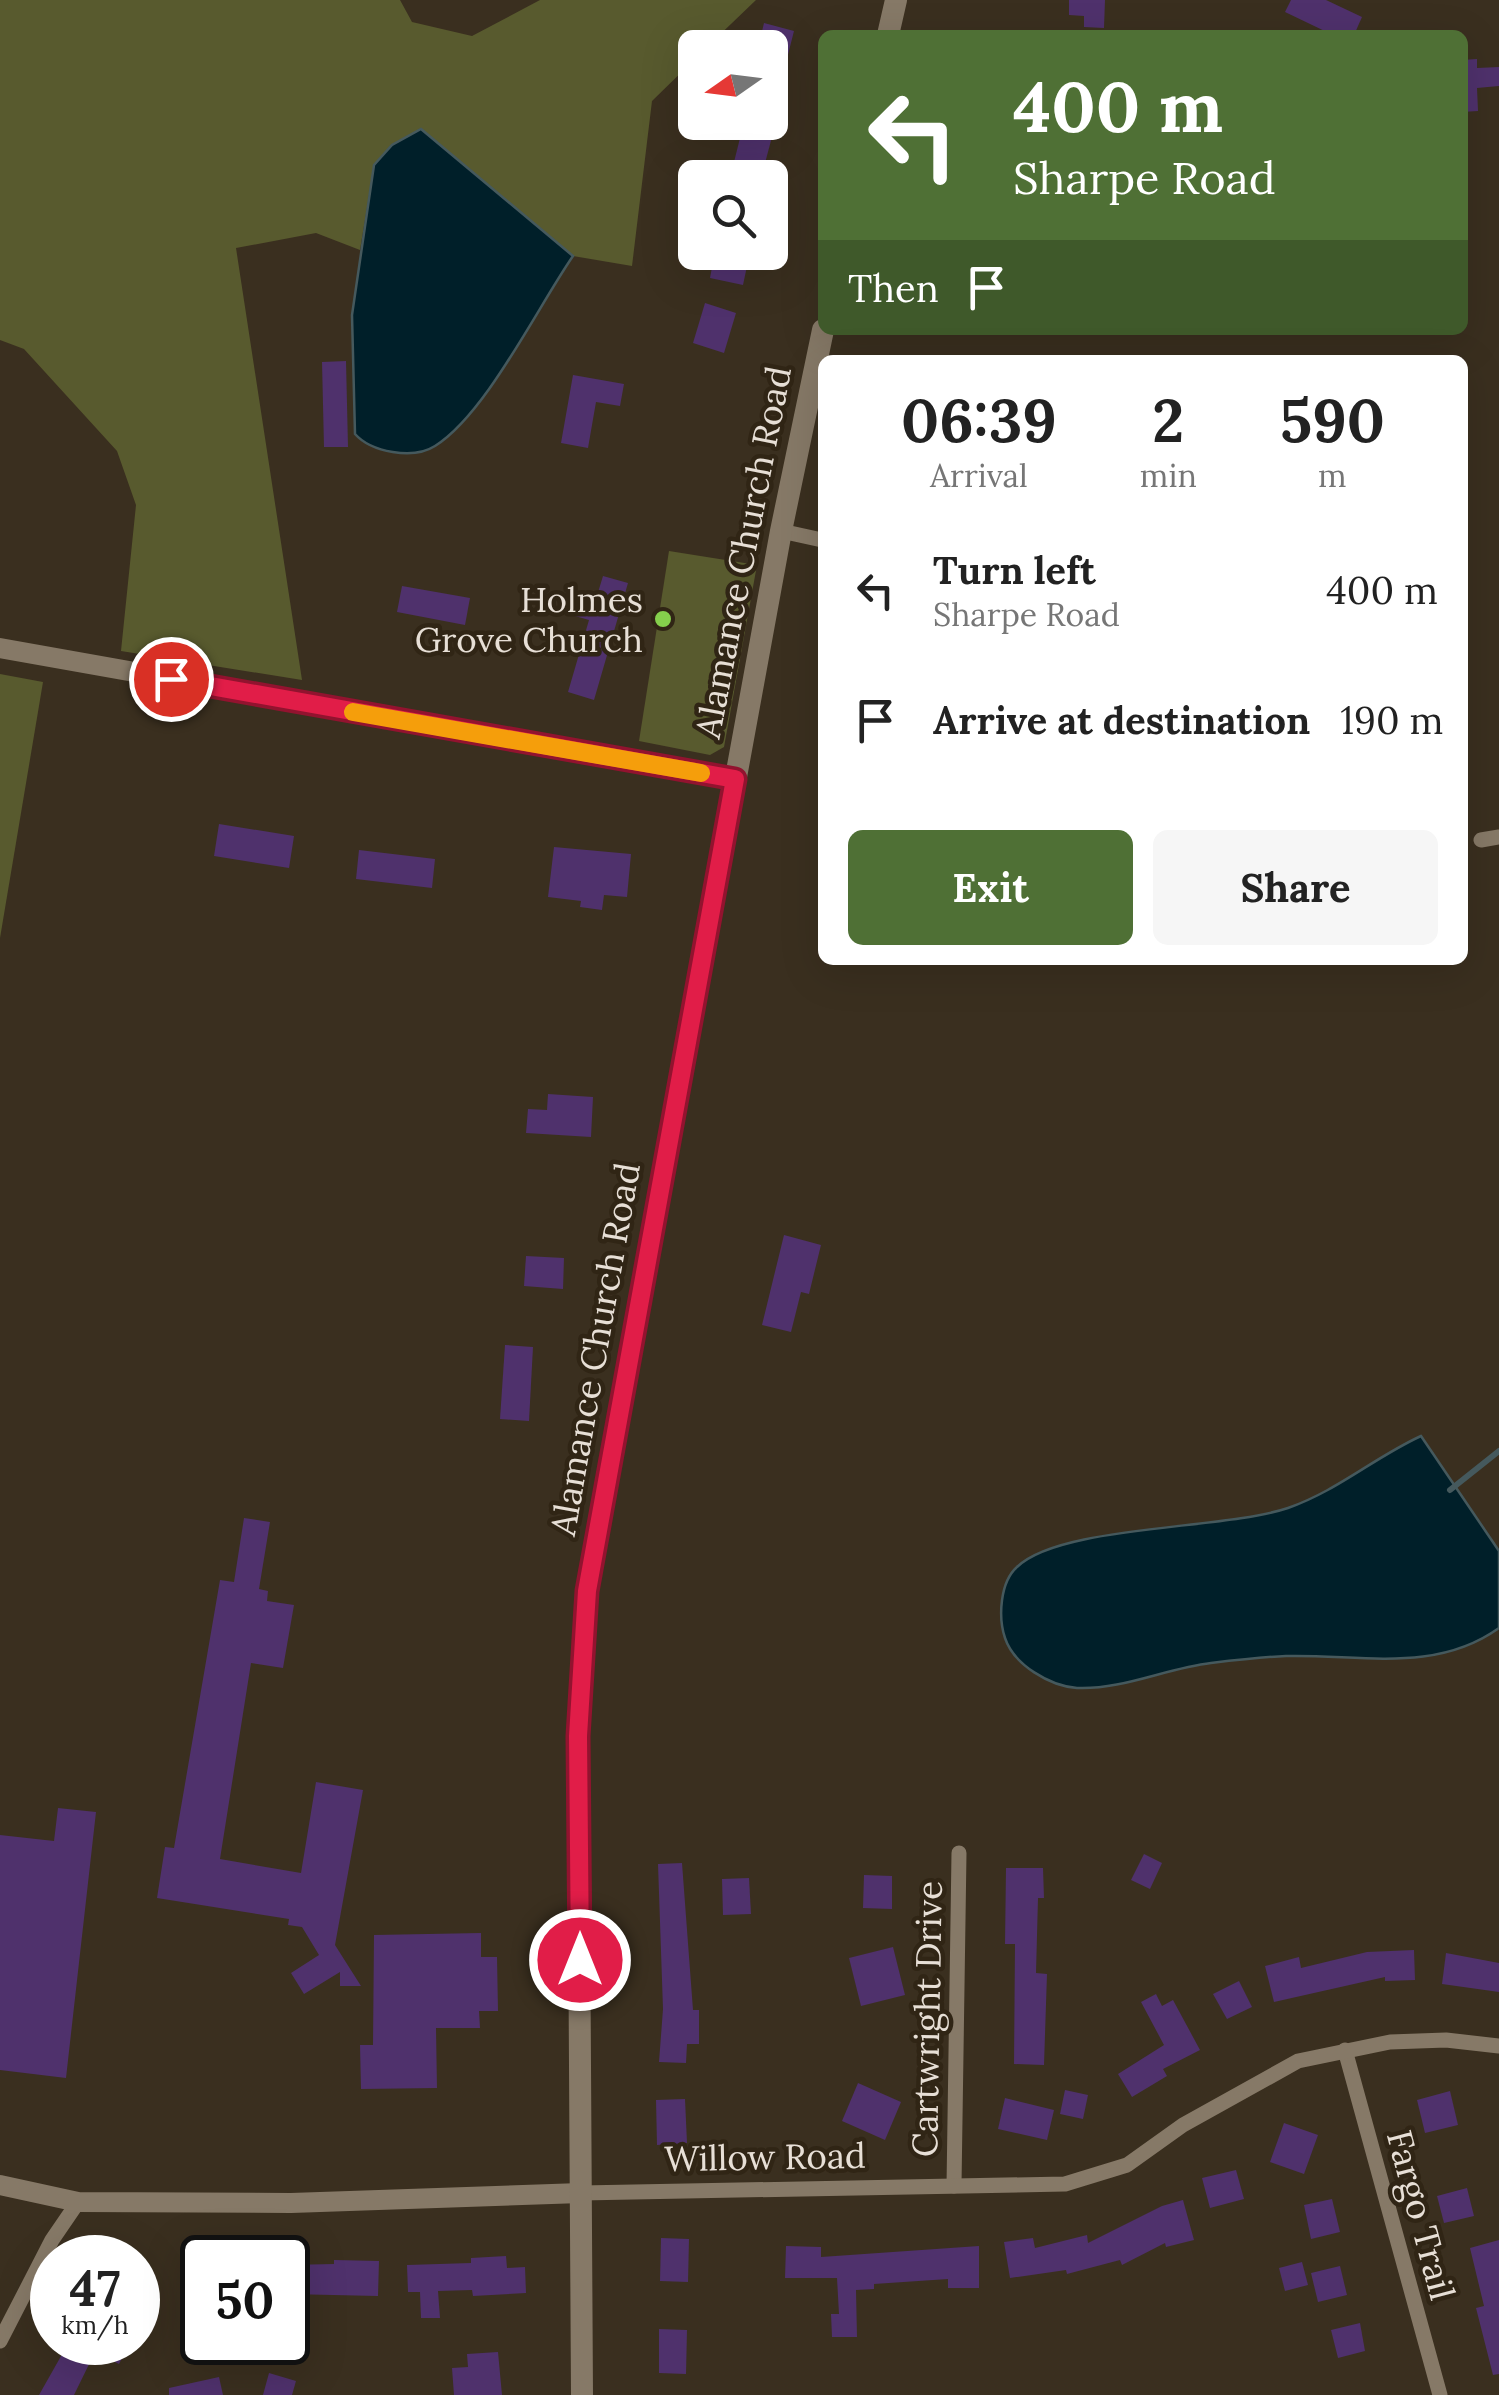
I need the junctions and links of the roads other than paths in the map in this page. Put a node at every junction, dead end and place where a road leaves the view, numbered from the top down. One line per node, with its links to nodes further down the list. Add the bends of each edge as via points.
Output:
1 (896, 0): 2 (main road)
2 (889, 30)
3 (818, 358): 4 (main road, Alamance Church Road)
4 (781, 531): 5 (street); 7 (main road, Alamance Church Road)
5 (818, 539)
6 (0, 648): 7 (street)
7 (735, 779): 15 (main road, Alamance Church Road, via 587,1591 578,1736)
8 (1499, 836): 9 (street)
9 (1480, 840)
10 (960, 1853): 14 (street, Cartwright Drive)
11 (1499, 2046): 12 (street, Willow Road, via 1427,2040)
12 (1346, 2050): 14 (street, Willow Road, via 1298,2062 1249,2085 1127,2165 1065,2184); 19 (street, Fargo Trail)
13 (0, 2186): 16 (street, Willow Road)
14 (954, 2186): 15 (street, Willow Road)
15 (581, 2193): 16 (street, Willow Road); 18 (main road, Alamance Church Road)
16 (78, 2202): 17 (street)
17 (0, 2341)
18 (582, 2395)
19 (1440, 2395)

